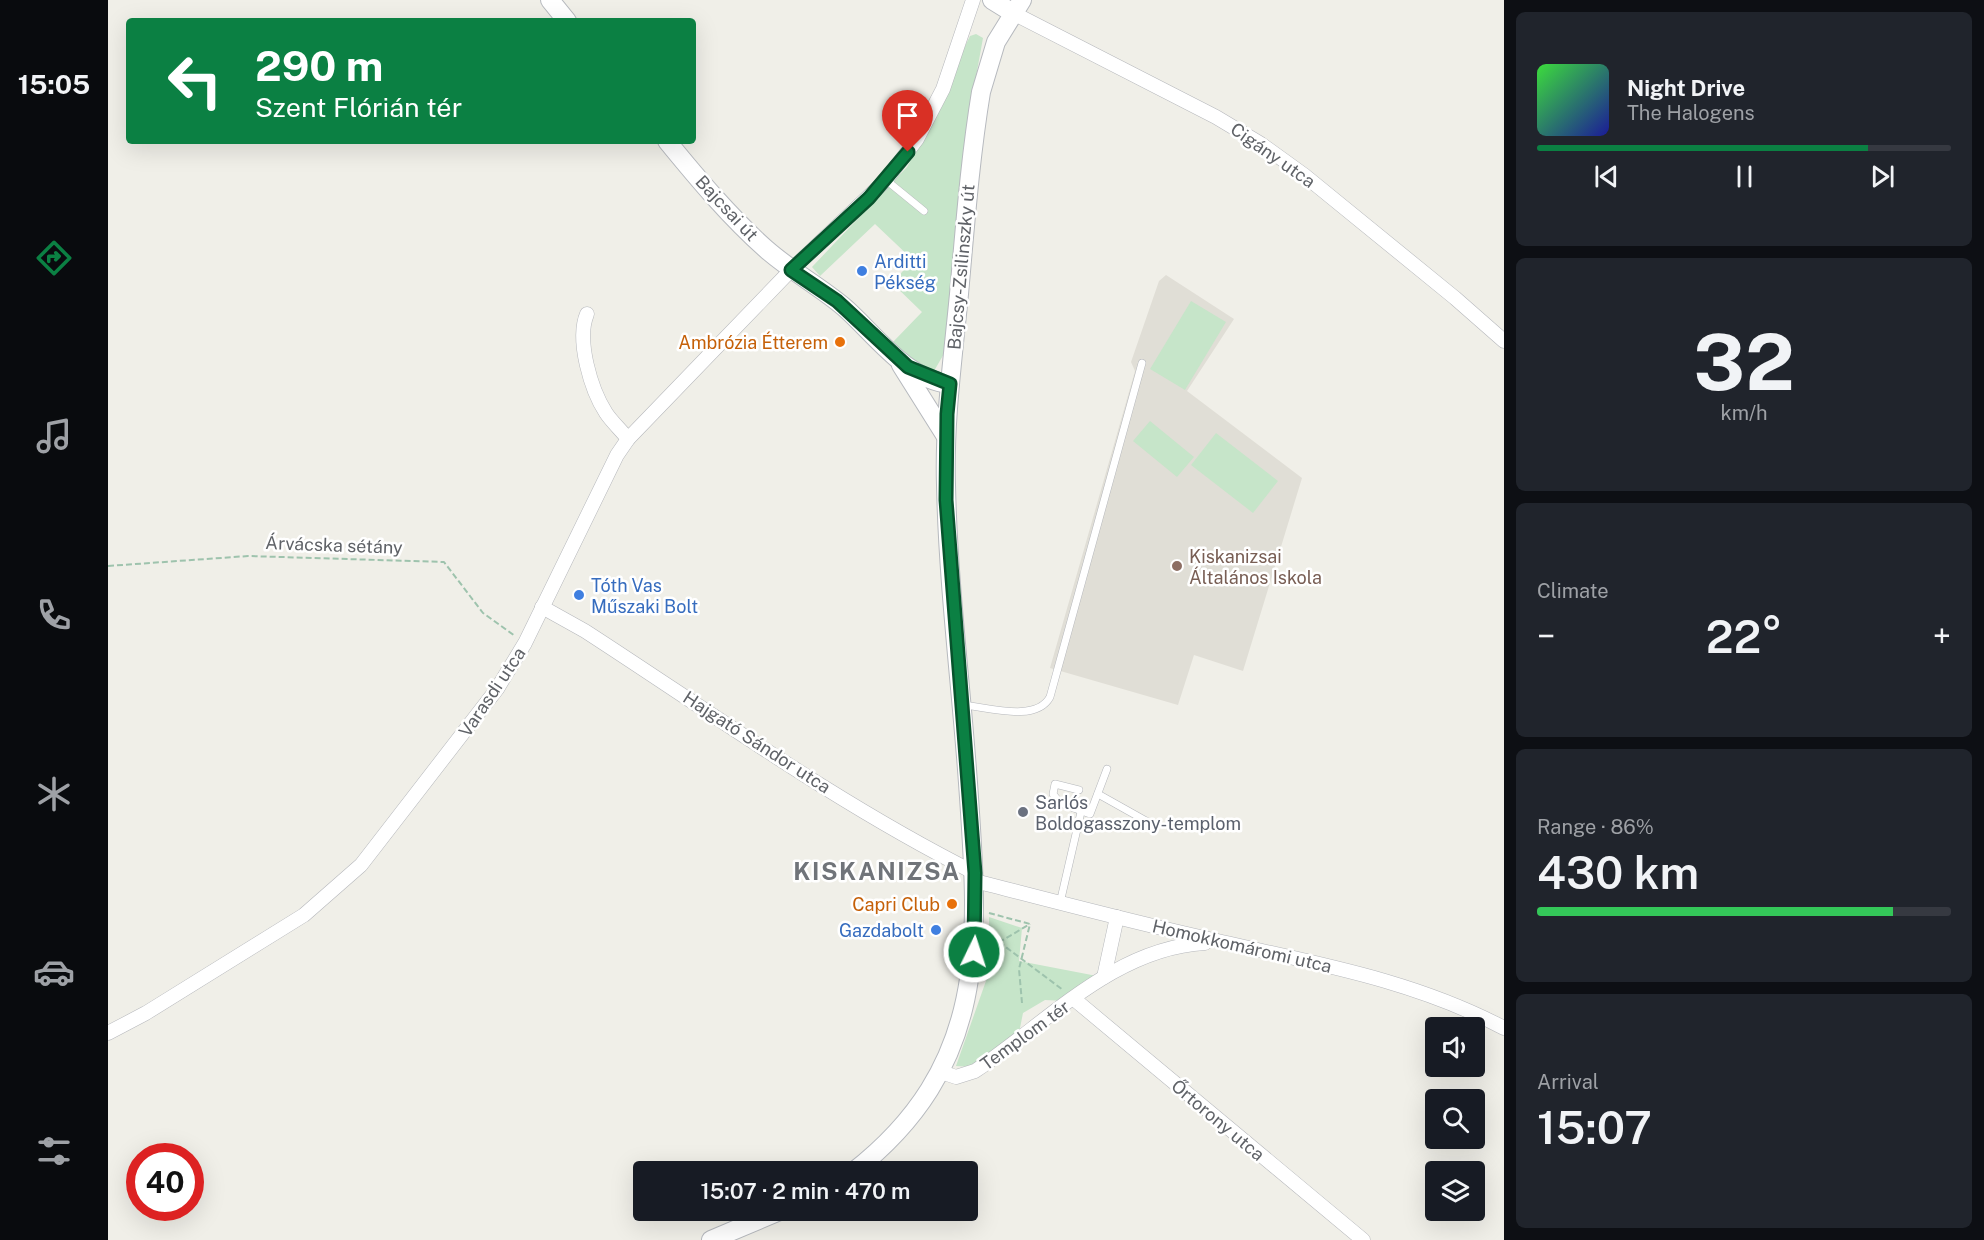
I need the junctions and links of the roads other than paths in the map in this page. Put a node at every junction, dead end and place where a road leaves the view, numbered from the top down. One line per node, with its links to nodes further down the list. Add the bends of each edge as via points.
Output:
1 (550, 0): 5 (main road)
2 (973, 0): 7 (street, Varasdi utca, via 943,89 917,139)
3 (992, 0): 4 (main road)
4 (1018, 7): 11 (street, Cigány utca, via 1268,148 1438,283); 14 (main road, Bajcsy-Zsilinszky út, via 988,63 981,92)
5 (565, 18)
6 (670, 144): 9 (main road, Bajcsai út, via 734,217)
7 (886, 180): 8 (lane); 9 (street, Varasdi utca)
8 (924, 211)
9 (791, 270): 12 (main road, Bajcsai út, via 837,301); 16 (street, Varasdi utca)
10 (587, 315): 16 (street, via 581,335 597,395 606,413)
11 (1504, 341)
12 (894, 356): 14 (main road, via 919,373); 15 (main road)
13 (1142, 363): 18 (lane, via 1050,697 1044,705 1026,711)
14 (950, 384): 15 (main road, Bajcsy-Zsilinszky út)
15 (946, 436): 18 (main road, Bajcsy-Zsilinszky út, via 948,532)
16 (628, 439): 17 (street, Varasdi utca)
17 (542, 607): 24 (street, Hajgató Sándor utca); 31 (street, Varasdi utca, via 497,689 377,847 348,878 266,940)
18 (963, 705): 24 (main road, Bajcsy-Zsilinszky út)
19 (1107, 769): 21 (lane)
20 (1079, 790): 22 (lane, via 1055,784 1053,794 1060,803)
21 (1098, 795): 22 (lane, via 1090,814); 23 (lane)
22 (1081, 812): 25 (lane)
23 (1148, 822)
24 (975, 877): 25 (street, Homokkomáromi utca); 32 (main road, Bajcsy-Zsilinszky út, via 973,960 965,1002)
25 (1060, 903): 26 (street, Homokkomáromi utca)
26 (1117, 917): 27 (street, Homokkomáromi utca); 28 (street)
27 (1221, 942): 28 (street, Templom tér, via 1154,952); 30 (street, Homokkomáromi utca, via 1388,980)
28 (1104, 977): 29 (street, Templom tér)
29 (1074, 999): 32 (street, Templom tér, via 975,1071 956,1077); 36 (street, Őrtorony utca)
30 (1504, 1028)
31 (108, 1033)
32 (941, 1072): 33 (main road, Bajcsy-Zsilinszky út, via 922,1104)
33 (865, 1161)
34 (756, 1221): 35 (main road)
35 (711, 1240)
36 (1363, 1240)

